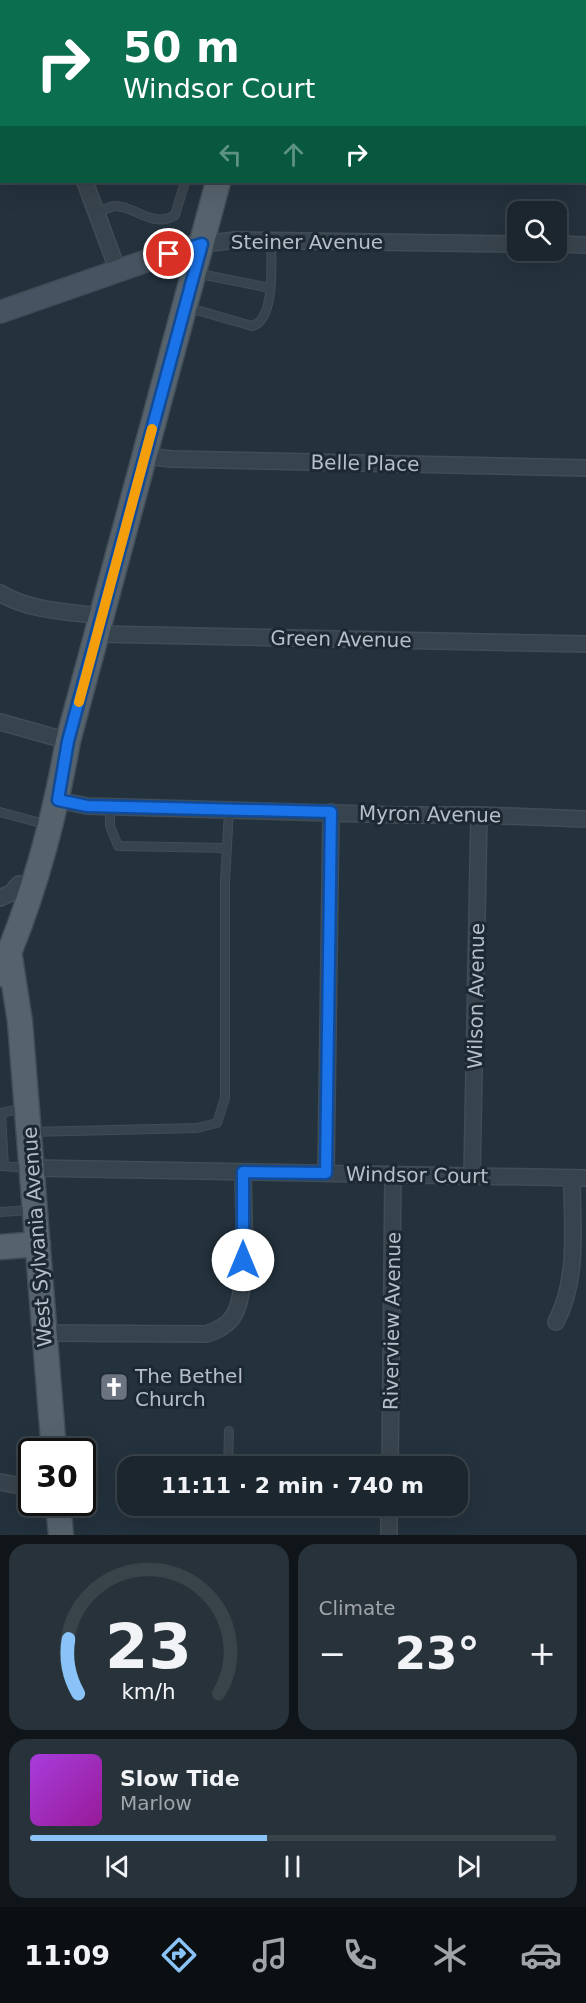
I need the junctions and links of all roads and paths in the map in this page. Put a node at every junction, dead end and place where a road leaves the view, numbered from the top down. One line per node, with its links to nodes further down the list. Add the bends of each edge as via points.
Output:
1 (85, 183): 4 (street)
2 (185, 183): 4 (lane, via 175,215 170,219 159,220 115,206)
3 (218, 183): 6 (main road)
4 (96, 213): 10 (street)
5 (272, 241): 6 (street, Steiner Avenue); 7 (street, Steiner Avenue); 12 (lane)
6 (202, 244): 10 (street, Steiner Avenue); 11 (main road)
7 (507, 244)
8 (567, 244): 9 (street)
9 (586, 245)
10 (118, 271): 14 (street, Steiner Avenue)
11 (194, 273): 12 (lane); 13 (main road)
12 (270, 288): 13 (lane, via 263,319 257,325)
13 (185, 307): 15 (main road)
14 (0, 311)
15 (144, 456): 16 (street, Belle Place); 18 (main road)
16 (586, 468)
17 (0, 593): 18 (street, Green Avenue)
18 (99, 625): 19 (street, Green Avenue); 21 (main road)
19 (586, 644)
20 (0, 722): 21 (street)
21 (68, 741): 22 (main road); 29 (main road, via 44,795)
22 (58, 800): 23 (street, Myron Avenue); 31 (main road)
23 (110, 807): 24 (street, Myron Avenue); 30 (lane, via 110,826 118,846)
24 (229, 810): 26 (street, Myron Avenue); 30 (lane)
25 (0, 812): 29 (lane)
26 (331, 812): 27 (street, Myron Avenue); 43 (street)
27 (479, 815): 28 (street, Myron Avenue); 45 (street, Wilson Avenue)
28 (586, 819)
29 (37, 822): 31 (main road)
30 (227, 848): 37 (lane, via 225,1098 217,1123 197,1128)
31 (16, 894): 32 (main road, West Sylvania Avenue); 33 (main road, West Sylvania Avenue)
32 (3, 952): 33 (main road, West Sylvania Avenue)
33 (20, 1022): 34 (main road, West Sylvania Avenue)
34 (27, 1107): 35 (lane); 37 (main road, West Sylvania Avenue)
35 (0, 1113): 36 (lane)
36 (1, 1126): 38 (lane)
37 (29, 1132): 41 (main road, West Sylvania Avenue)
38 (1, 1140): 39 (lane)
39 (2, 1156): 40 (lane)
40 (2, 1166): 41 (lane)
41 (32, 1168): 42 (street, Windsor Court); 47 (main road, West Sylvania Avenue)
42 (243, 1172): 43 (street, Windsor Court); 53 (street, via 242,1293 229,1322 206,1334)
43 (326, 1173): 44 (street, Windsor Court)
44 (393, 1175): 45 (street, Windsor Court); 57 (street, Riverview Avenue)
45 (472, 1176): 46 (street, Windsor Court)
46 (579, 1178): 52 (street, via 572,1264 565,1305)
47 (35, 1210): 48 (lane); 50 (main road, West Sylvania Avenue)
48 (4, 1211): 49 (lane)
49 (0, 1219)
50 (38, 1244): 51 (main road); 53 (main road, West Sylvania Avenue)
51 (0, 1247)
52 (556, 1322)
53 (45, 1333): 55 (main road, West Sylvania Avenue)
54 (229, 1431): 56 (lane)
55 (53, 1438)
56 (228, 1456)
57 (390, 1456)
58 (0, 1482): 59 (street)
59 (18, 1485)
60 (59, 1516): 62 (main road)
61 (389, 1516): 63 (street)
62 (61, 1535)
63 (389, 1535)

